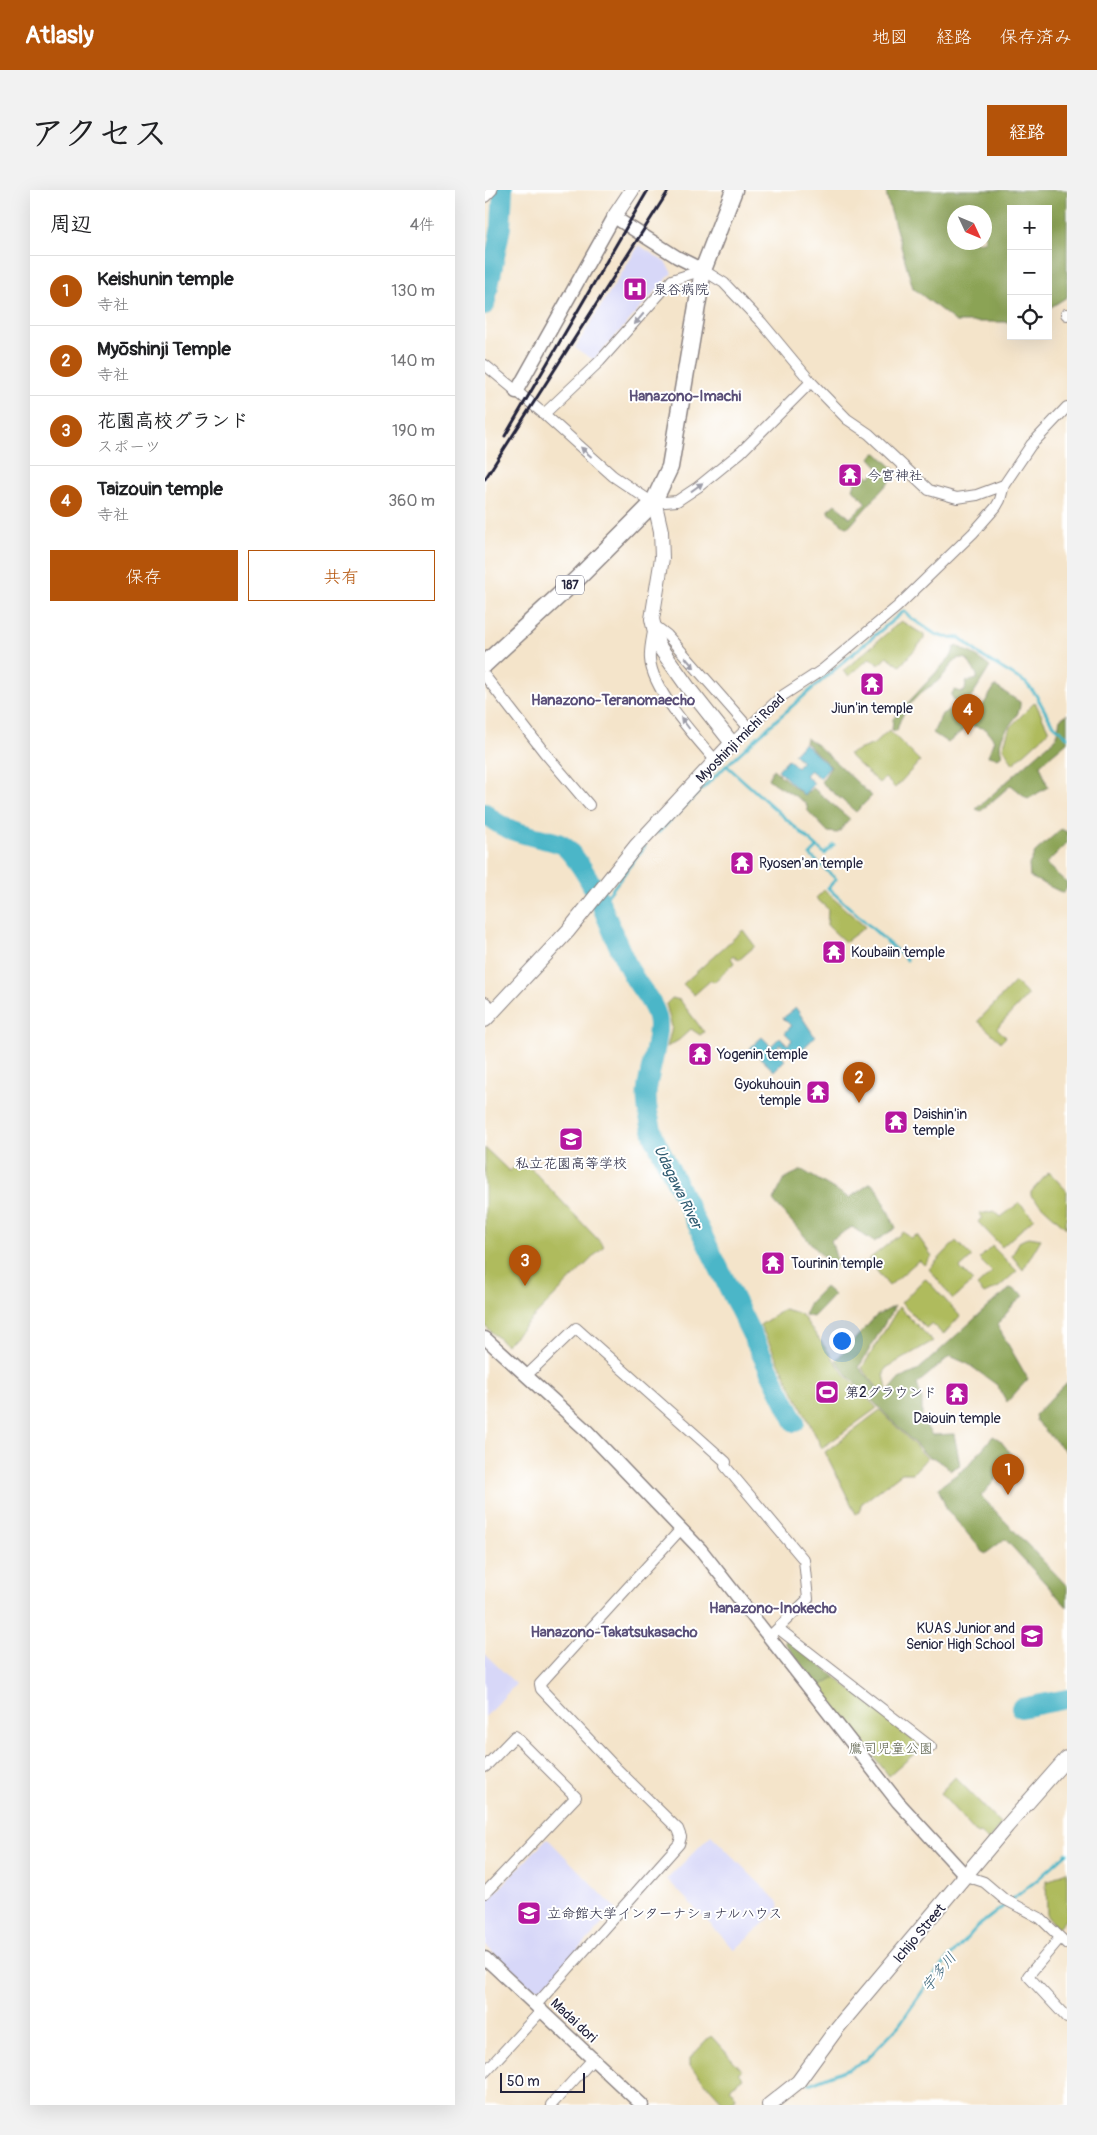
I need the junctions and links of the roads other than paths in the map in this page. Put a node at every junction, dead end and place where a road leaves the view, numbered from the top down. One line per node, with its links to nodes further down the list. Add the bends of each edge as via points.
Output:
1 (492, 190): 4 (street)
2 (734, 190): 6 (main road, 187)
3 (629, 191): 5 (main road)
4 (485, 197)
5 (614, 217): 6 (street); 9 (street)
6 (703, 270): 8 (street, via 724,284 762,323); 11 (street, one-way to 11, via 672,280 600,361); 13 (main road, 187, via 670,467)
7 (485, 365): 9 (street)
8 (811, 382): 12 (street, via 847,419 869,434 929,490 957,498); 13 (street, one-way to 8, via 677,501 698,487 741,452)
9 (516, 392): 11 (street)
10 (1067, 406): 12 (street, Myoshinji michi Road, via 1031,445)
11 (544, 414): 13 (street, one-way to 11, via 623,483)
12 (1004, 485): 17 (street, Myoshinji michi Road, via 996,507 908,597 821,670 782,696)
13 (653, 503): 14 (main road, via 661,532); 15 (main road, 187)
14 (654, 624): 17 (street, one-way to 17); 18 (main road, via 658,645); 19 (street, one-way to 14, via 669,702 655,676 650,659)
15 (485, 664)
16 (485, 676): 20 (street)
17 (748, 727): 18 (street, Myoshinji michi Road)
18 (732, 744): 19 (main road, Myoshinji michi Road)
19 (716, 761): 21 (main road, Myoshinji michi Road, via 636,846 568,931)
20 (589, 806)
21 (488, 1011)
22 (485, 1338): 23 (street)
23 (526, 1376): 24 (street, via 587,1431); 25 (street, via 576,1328 726,1462 725,1466 804,1560 807,1599)
24 (681, 1529): 26 (street); 34 (street, via 540,1684 541,1689 615,1767 678,1829 681,1837 679,1844)
25 (779, 1629): 26 (street); 27 (street)
26 (769, 1637): 30 (street, via 898,1802)
27 (931, 1747)
28 (1067, 1758): 30 (main road, Ichijo Street)
29 (485, 1767): 31 (street, via 515,1736 576,1797)
30 (966, 1876): 32 (street, via 984,1882 1040,1918); 40 (main road, Ichijo Street, via 838,2027 798,2082)
31 (485, 1894)
32 (1064, 1941): 35 (street, via 1027,1976)
33 (486, 1960): 34 (street, Madai dori)
34 (539, 2008): 36 (street, Madai dori); 37 (street)
35 (1067, 2018)
36 (594, 2058): 38 (street); 39 (street, Madai dori)
37 (485, 2072)
38 (551, 2105)
39 (642, 2105)
40 (769, 2105)

